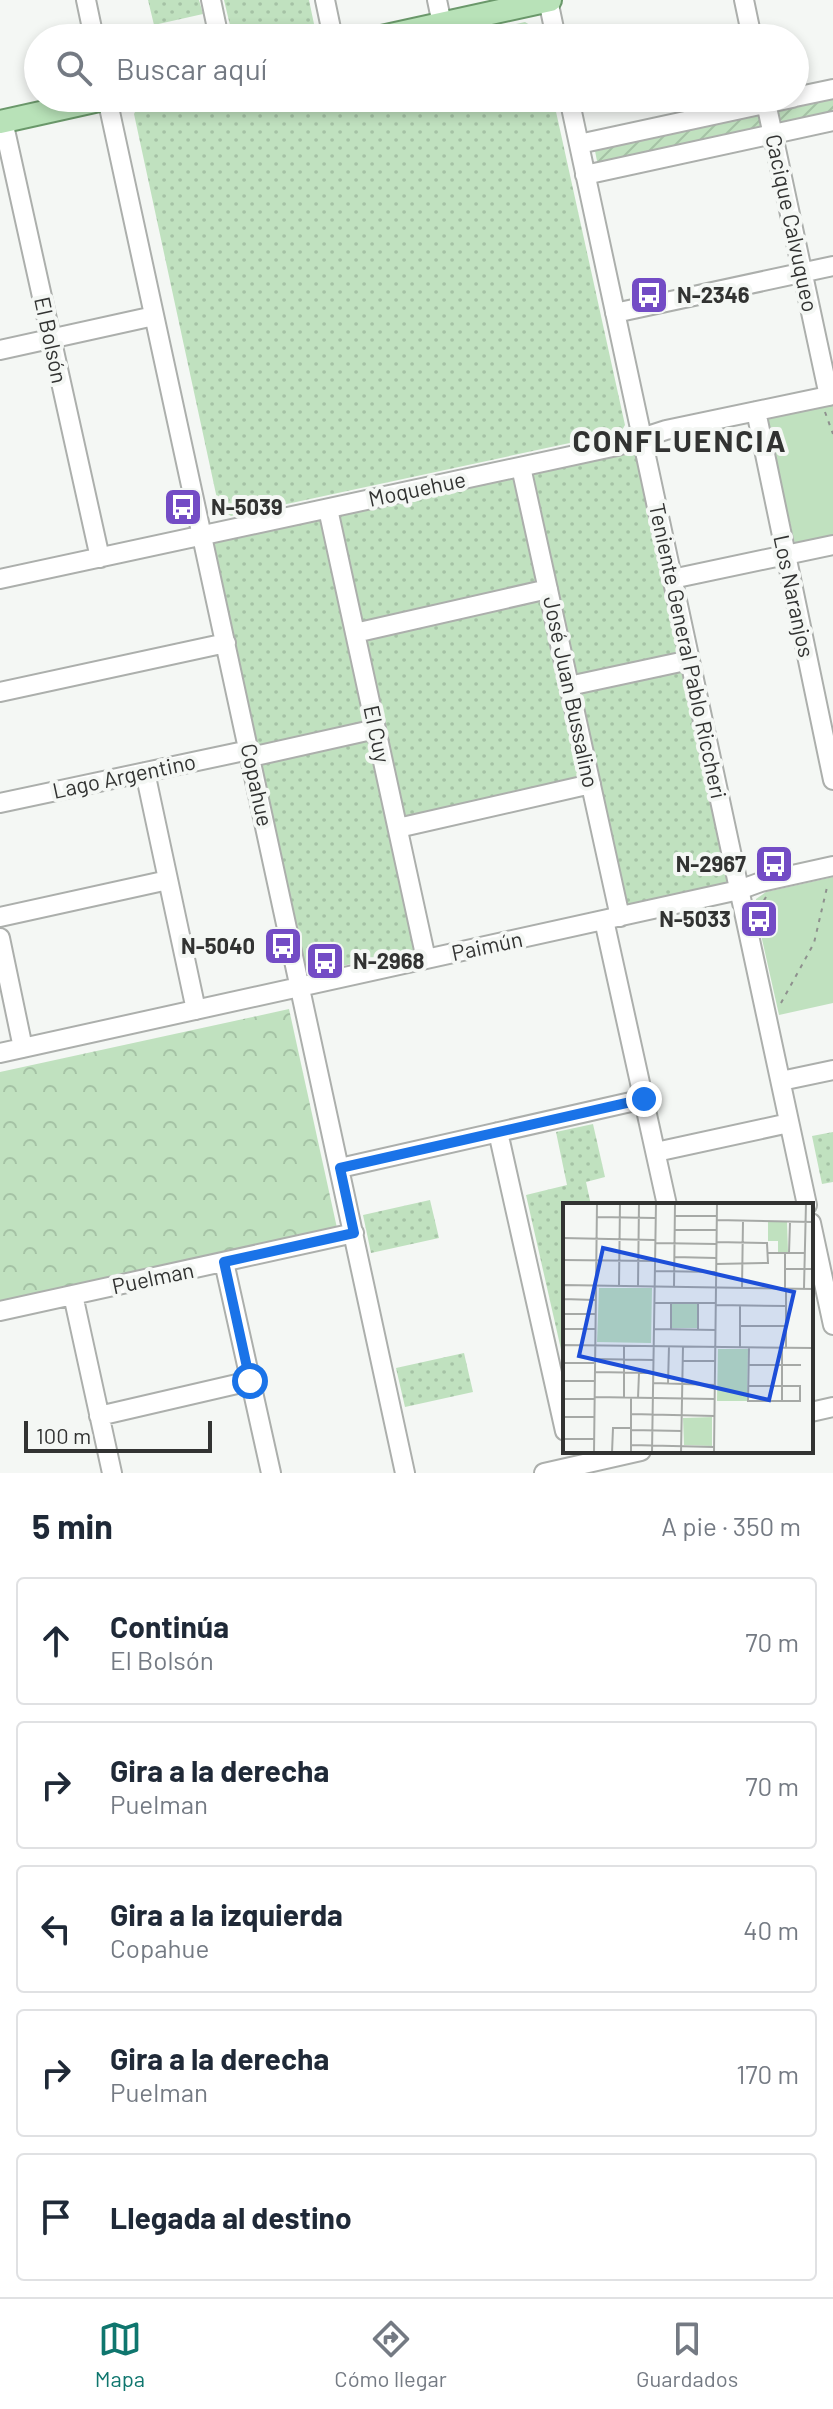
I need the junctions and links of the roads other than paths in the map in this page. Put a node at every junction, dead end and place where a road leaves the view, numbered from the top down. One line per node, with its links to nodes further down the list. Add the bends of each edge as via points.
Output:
1 (86, 0): 7 (street)
2 (211, 0): 8 (street)
3 (325, 0): 9 (street)
4 (437, 0): 10 (street)
5 (548, 0): 10 (main road); 11 (street)
6 (744, 0): 12 (street)
7 (91, 24)
8 (216, 24)
9 (330, 24)
10 (442, 24)
11 (553, 24)
12 (749, 24)
13 (833, 89): 14 (street)
14 (809, 95)
15 (46, 112): 21 (main road)
16 (110, 112): 28 (street, Copahue)
17 (572, 112): 23 (street, Teniente General Pablo Riccheri)
18 (717, 112): 23 (street)
19 (768, 112): 22 (street, Cacique Calvuqueo)
20 (833, 121): 22 (street)
21 (2, 122): 29 (street, El Bolsón)
22 (773, 134): 24 (street); 26 (street, Cacique Calvuqueo)
23 (579, 144): 24 (street, Teniente General Pablo Riccheri)
24 (585, 175): 27 (street, Teniente General Pablo Riccheri)
25 (833, 266): 26 (street)
26 (803, 273): 27 (street); 31 (street, Cacique Calvuqueo)
27 (615, 313): 33 (street, Teniente General Pablo Riccheri)
28 (154, 316): 29 (street); 36 (street, Copahue)
29 (51, 339): 30 (street); 39 (street, El Bolsón)
30 (0, 350)
31 (828, 398): 32 (street, Moquehue)
32 (756, 411): 33 (street, Moquehue); 38 (street, Los Naranjos)
33 (642, 438): 34 (street, Moquehue); 41 (street, Teniente General Pablo Riccheri)
34 (521, 467): 35 (street, Moquehue); 42 (street, José Juan Bussalino)
35 (328, 509): 36 (street, Moquehue); 43 (street, El Cuy)
36 (202, 536): 39 (street, Moquehue); 44 (street, Copahue)
37 (833, 545): 38 (street)
38 (786, 555): 41 (street); 51 (street, Los Naranjos)
39 (100, 558): 40 (street, Moquehue)
40 (1, 573)
41 (672, 579): 45 (street, Teniente General Pablo Riccheri)
42 (548, 589): 43 (street); 46 (street, José Juan Bussalino)
43 (355, 633): 48 (street, El Cuy)
44 (226, 643): 47 (street); 49 (street, Copahue)
45 (690, 660): 46 (street); 57 (street, Teniente General Pablo Riccheri)
46 (569, 686): 52 (street, José Juan Bussalino)
47 (0, 692)
48 (376, 729): 49 (street, Lago Argentino); 54 (street, El Cuy)
49 (250, 753): 50 (street, Lago Argentino); 62 (street, Copahue)
50 (145, 772): 53 (street, Lago Argentino); 56 (street)
51 (833, 780)
52 (591, 784): 54 (street); 59 (street, José Juan Bussalino)
53 (0, 803)
54 (398, 828): 61 (street, El Cuy)
55 (833, 866): 57 (street, Paimún)
56 (168, 880): 58 (street); 63 (street)
57 (739, 890): 59 (street, Paimún); 67 (street, Teniente General Pablo Riccheri)
58 (0, 917)
59 (612, 918): 61 (street, Paimún); 68 (street, José Juan Bussalino)
60 (0, 938): 64 (street)
61 (426, 959): 62 (street, Paimún)
62 (301, 987): 63 (street, Paimún); 72 (street, Copahue)
63 (196, 1010): 64 (street, Paimún)
64 (23, 1048): 65 (street, Paimún)
65 (0, 1053)
66 (833, 1070): 67 (street)
67 (781, 1081): 69 (street, Teniente General Pablo Riccheri)
68 (644, 1099): 70 (street); 71 (street, José Juan Bussalino)
69 (789, 1123): 71 (street); 74 (street, Teniente General Pablo Riccheri)
70 (498, 1132): 72 (street); 86 (street)
71 (656, 1152): 73 (street, José Juan Bussalino)
72 (340, 1168): 76 (street, Copahue)
73 (667, 1203)
74 (807, 1203)
75 (813, 1231): 79 (street)
76 (354, 1233): 77 (street, Puelman); 91 (street, Copahue)
77 (224, 1262): 78 (street, Puelman); 82 (street)
78 (73, 1295): 80 (street, Puelman); 85 (street)
79 (831, 1305): 81 (street)
80 (0, 1311)
81 (833, 1325)
82 (250, 1381): 85 (street); 90 (street)
83 (833, 1407): 84 (street)
84 (813, 1412)
85 (99, 1416): 89 (street)
86 (563, 1422)
87 (624, 1453): 88 (street)
88 (571, 1459): 92 (street)
89 (112, 1473)
90 (271, 1473)
91 (405, 1473)
92 (544, 1473)

